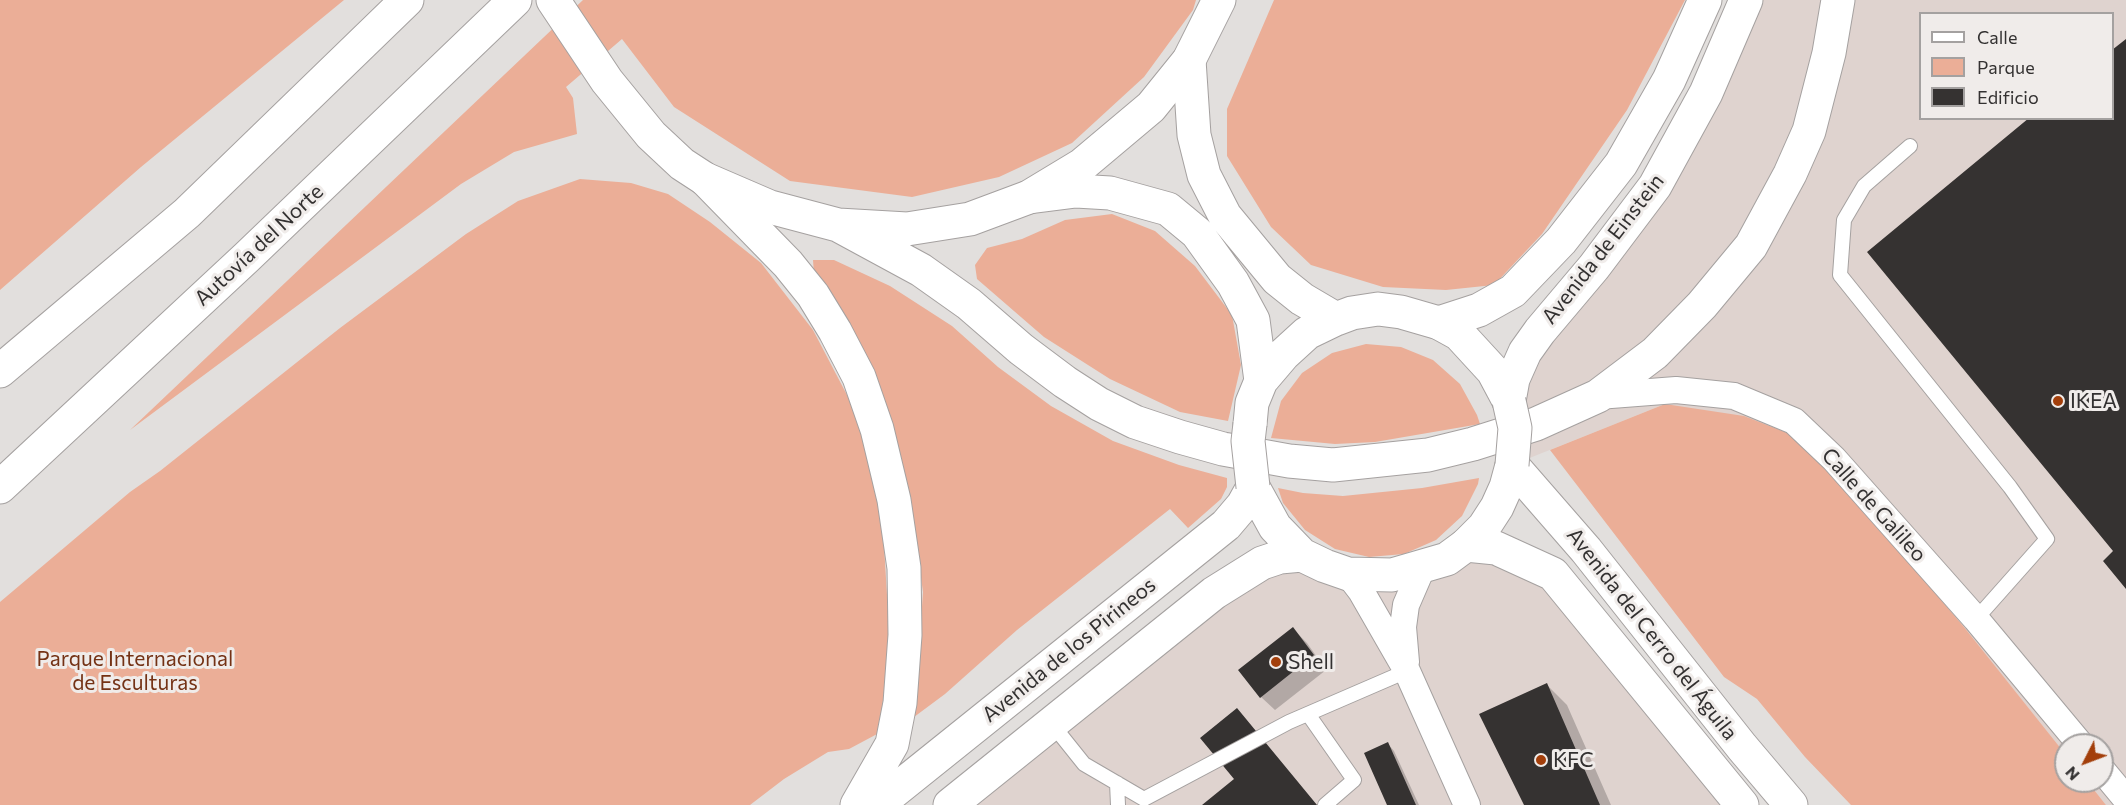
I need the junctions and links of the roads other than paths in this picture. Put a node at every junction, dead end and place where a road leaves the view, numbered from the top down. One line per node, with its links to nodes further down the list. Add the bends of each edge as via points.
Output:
1 (407, 0): 15 (main road, via 187,213)
2 (515, 0): 20 (main road, Autovía del Norte)
3 (553, 0): 10 (main road, via 607,81 651,135)
4 (1219, 0): 8 (main road)
5 (1705, 0): 14 (main road, Avenida de Einstein, via 1669,80 1620,164 1561,241 1513,291 1479,310)
6 (1746, 0): 18 (main road, Avenida de Einstein, via 1706,93 1655,186 1525,352 1513,379)
7 (1838, 0): 17 (main road, via 1809,131 1751,246 1655,353)
8 (1189, 60): 11 (main road, via 1151,107 1082,165); 13 (main road, via 1194,135 1204,175 1225,216 1277,279)
9 (1910, 146): 26 (lane, via 1864,186 1844,220 1840,275 2047,539)
10 (705, 179): 12 (main road, via 770,207); 34 (main road, via 813,295 860,377 877,429 894,500 904,568 905,634 900,703 892,744)
11 (1029, 197): 12 (main road, via 970,219 907,229); 16 (main road, via 1076,191 1110,193 1168,209 1197,233 1233,283 1253,320)
12 (838, 225): 17 (main road, via 921,270 969,304 1020,349 1099,404 1135,422 1223,449 1333,465 1379,462 1473,444 1536,424)
13 (1336, 319): 14 (main road, via 1378,309); 16 (main road, via 1307,333)
14 (1439, 323): 18 (main road, via 1459,334 1477,351)
15 (0, 371)
16 (1262, 381): 21 (main road, bridge, via 1252,403 1248,441)
17 (1598, 396): 26 (street, Calle de Galileo, via 1676,390 1734,396 1794,421 1834,459)
18 (1509, 401): 19 (main road, bridge, via 1515,429)
19 (1512, 465): 22 (main road, via 1497,507); 41 (main road, Avenida del Cerro del Águila, via 1586,550)
20 (0, 487)
21 (1252, 487): 23 (main road, via 1275,526); 35 (main road, Avenida de los Pirineos, via 1243,506 1226,525)
22 (1466, 545): 24 (main road, via 1447,559); 40 (main road, Avenida del Cerro del Águila, via 1496,548 1553,574)
23 (1302, 555): 25 (main road); 29 (main road, via 1280,557 1243,574)
24 (1422, 568): 25 (main road, via 1392,575); 27 (street, via 1406,605 1402,627)
25 (1348, 574): 27 (street)
26 (1976, 619): 30 (street, Calle de Galileo)
27 (1407, 671): 28 (lane); 39 (street)
28 (1308, 714): 31 (lane, via 1144,799); 38 (lane, via 1354,780)
29 (1052, 724): 31 (lane, via 1084,764); 36 (main road)
30 (2071, 733)
31 (1117, 783): 37 (lane)
32 (2114, 784): 33 (street)
33 (2126, 799)
34 (857, 805)
35 (877, 805)
36 (950, 805)
37 (1118, 805)
38 (1324, 805)
39 (1467, 805)
40 (1742, 805)
41 (1791, 805)

